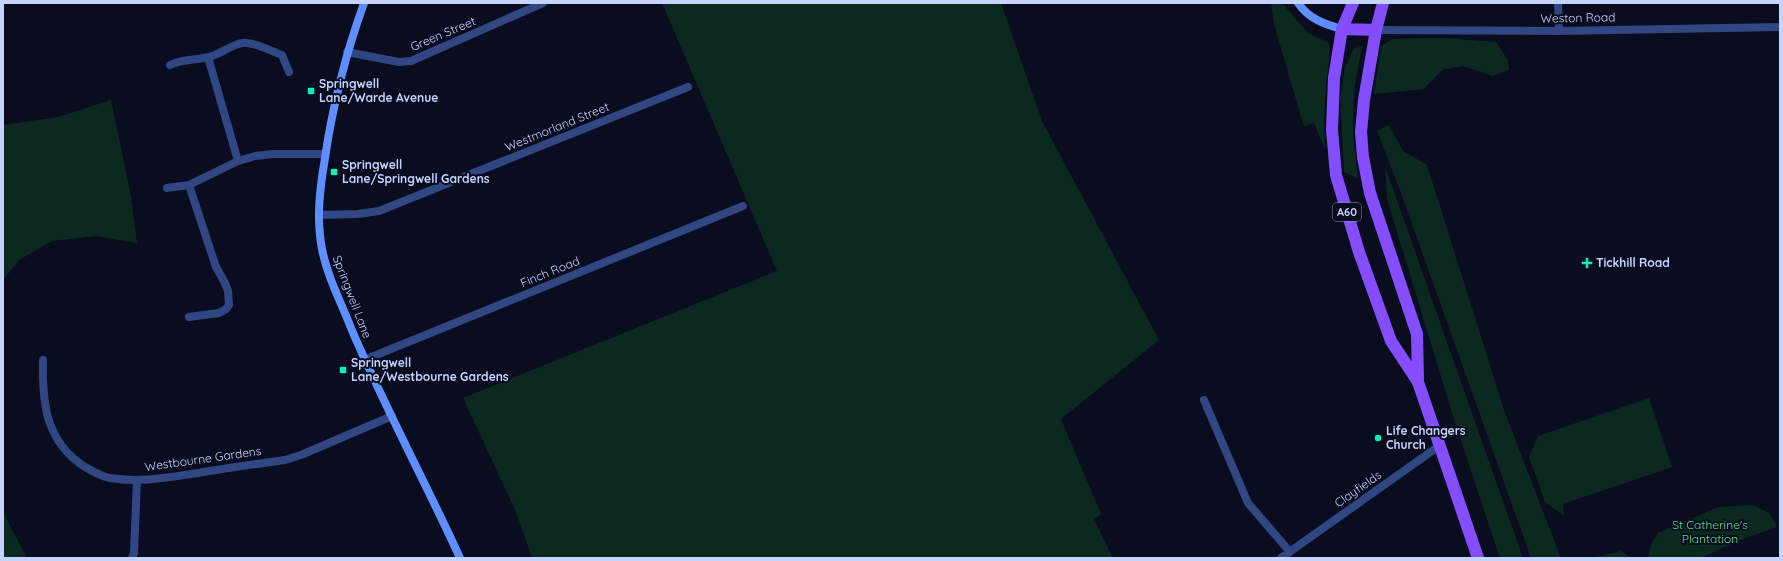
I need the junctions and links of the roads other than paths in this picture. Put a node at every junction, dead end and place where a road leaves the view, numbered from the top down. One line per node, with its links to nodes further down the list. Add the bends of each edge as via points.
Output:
1 (364, 3): 11 (street, Springwell Lane)
2 (543, 3): 11 (street, Green Street, via 411,61 398,62)
3 (1298, 3): 8 (street, via 1304,12 1319,22)
4 (1353, 3): 8 (main road, A60)
5 (1383, 3): 9 (main road, A60)
6 (1558, 3): 10 (street)
7 (1780, 27): 10 (street, Weston Road)
8 (1342, 29): 9 (main road); 25 (main road, A60, via 1334,78 1332,130 1336,175 1358,252 1391,341)
9 (1376, 30): 10 (street, Weston Road); 25 (main road, A60, via 1364,100 1361,132 1363,157 1370,193 1417,334)
10 (1559, 31)
11 (347, 52): 16 (street, Springwell Lane, via 333,107)
12 (208, 57): 13 (street, via 178,61); 14 (street, via 246,42 282,55); 17 (street)
13 (170, 65)
14 (289, 72)
15 (688, 87): 21 (street, Westmorland Street, via 379,211)
16 (325, 154): 17 (street, via 273,154); 21 (street, Springwell Lane)
17 (238, 161): 18 (street)
18 (189, 185): 19 (street); 22 (street, via 216,268 225,283 229,305 219,313)
19 (167, 188)
20 (743, 206): 24 (street, Finch Road)
21 (319, 215): 24 (street, Springwell Lane, via 322,249 327,269)
22 (189, 317)
23 (43, 360): 29 (street, Westbourne Gardens, via 44,402 52,431 61,447 90,470 108,478)
24 (364, 360): 27 (street, Springwell Lane)
25 (1418, 382): 28 (main road, A60)
26 (1204, 400): 30 (street, via 1248,503)
27 (392, 416): 29 (street, Westbourne Gardens, via 285,460); 32 (street, Springwell Lane)
28 (1439, 446): 30 (street, Clayfields); 34 (main road, A60)
29 (137, 480): 31 (street)
30 (1290, 552): 33 (street, Clayfields)
31 (132, 558)
32 (460, 558)
33 (1281, 558)
34 (1478, 558)

